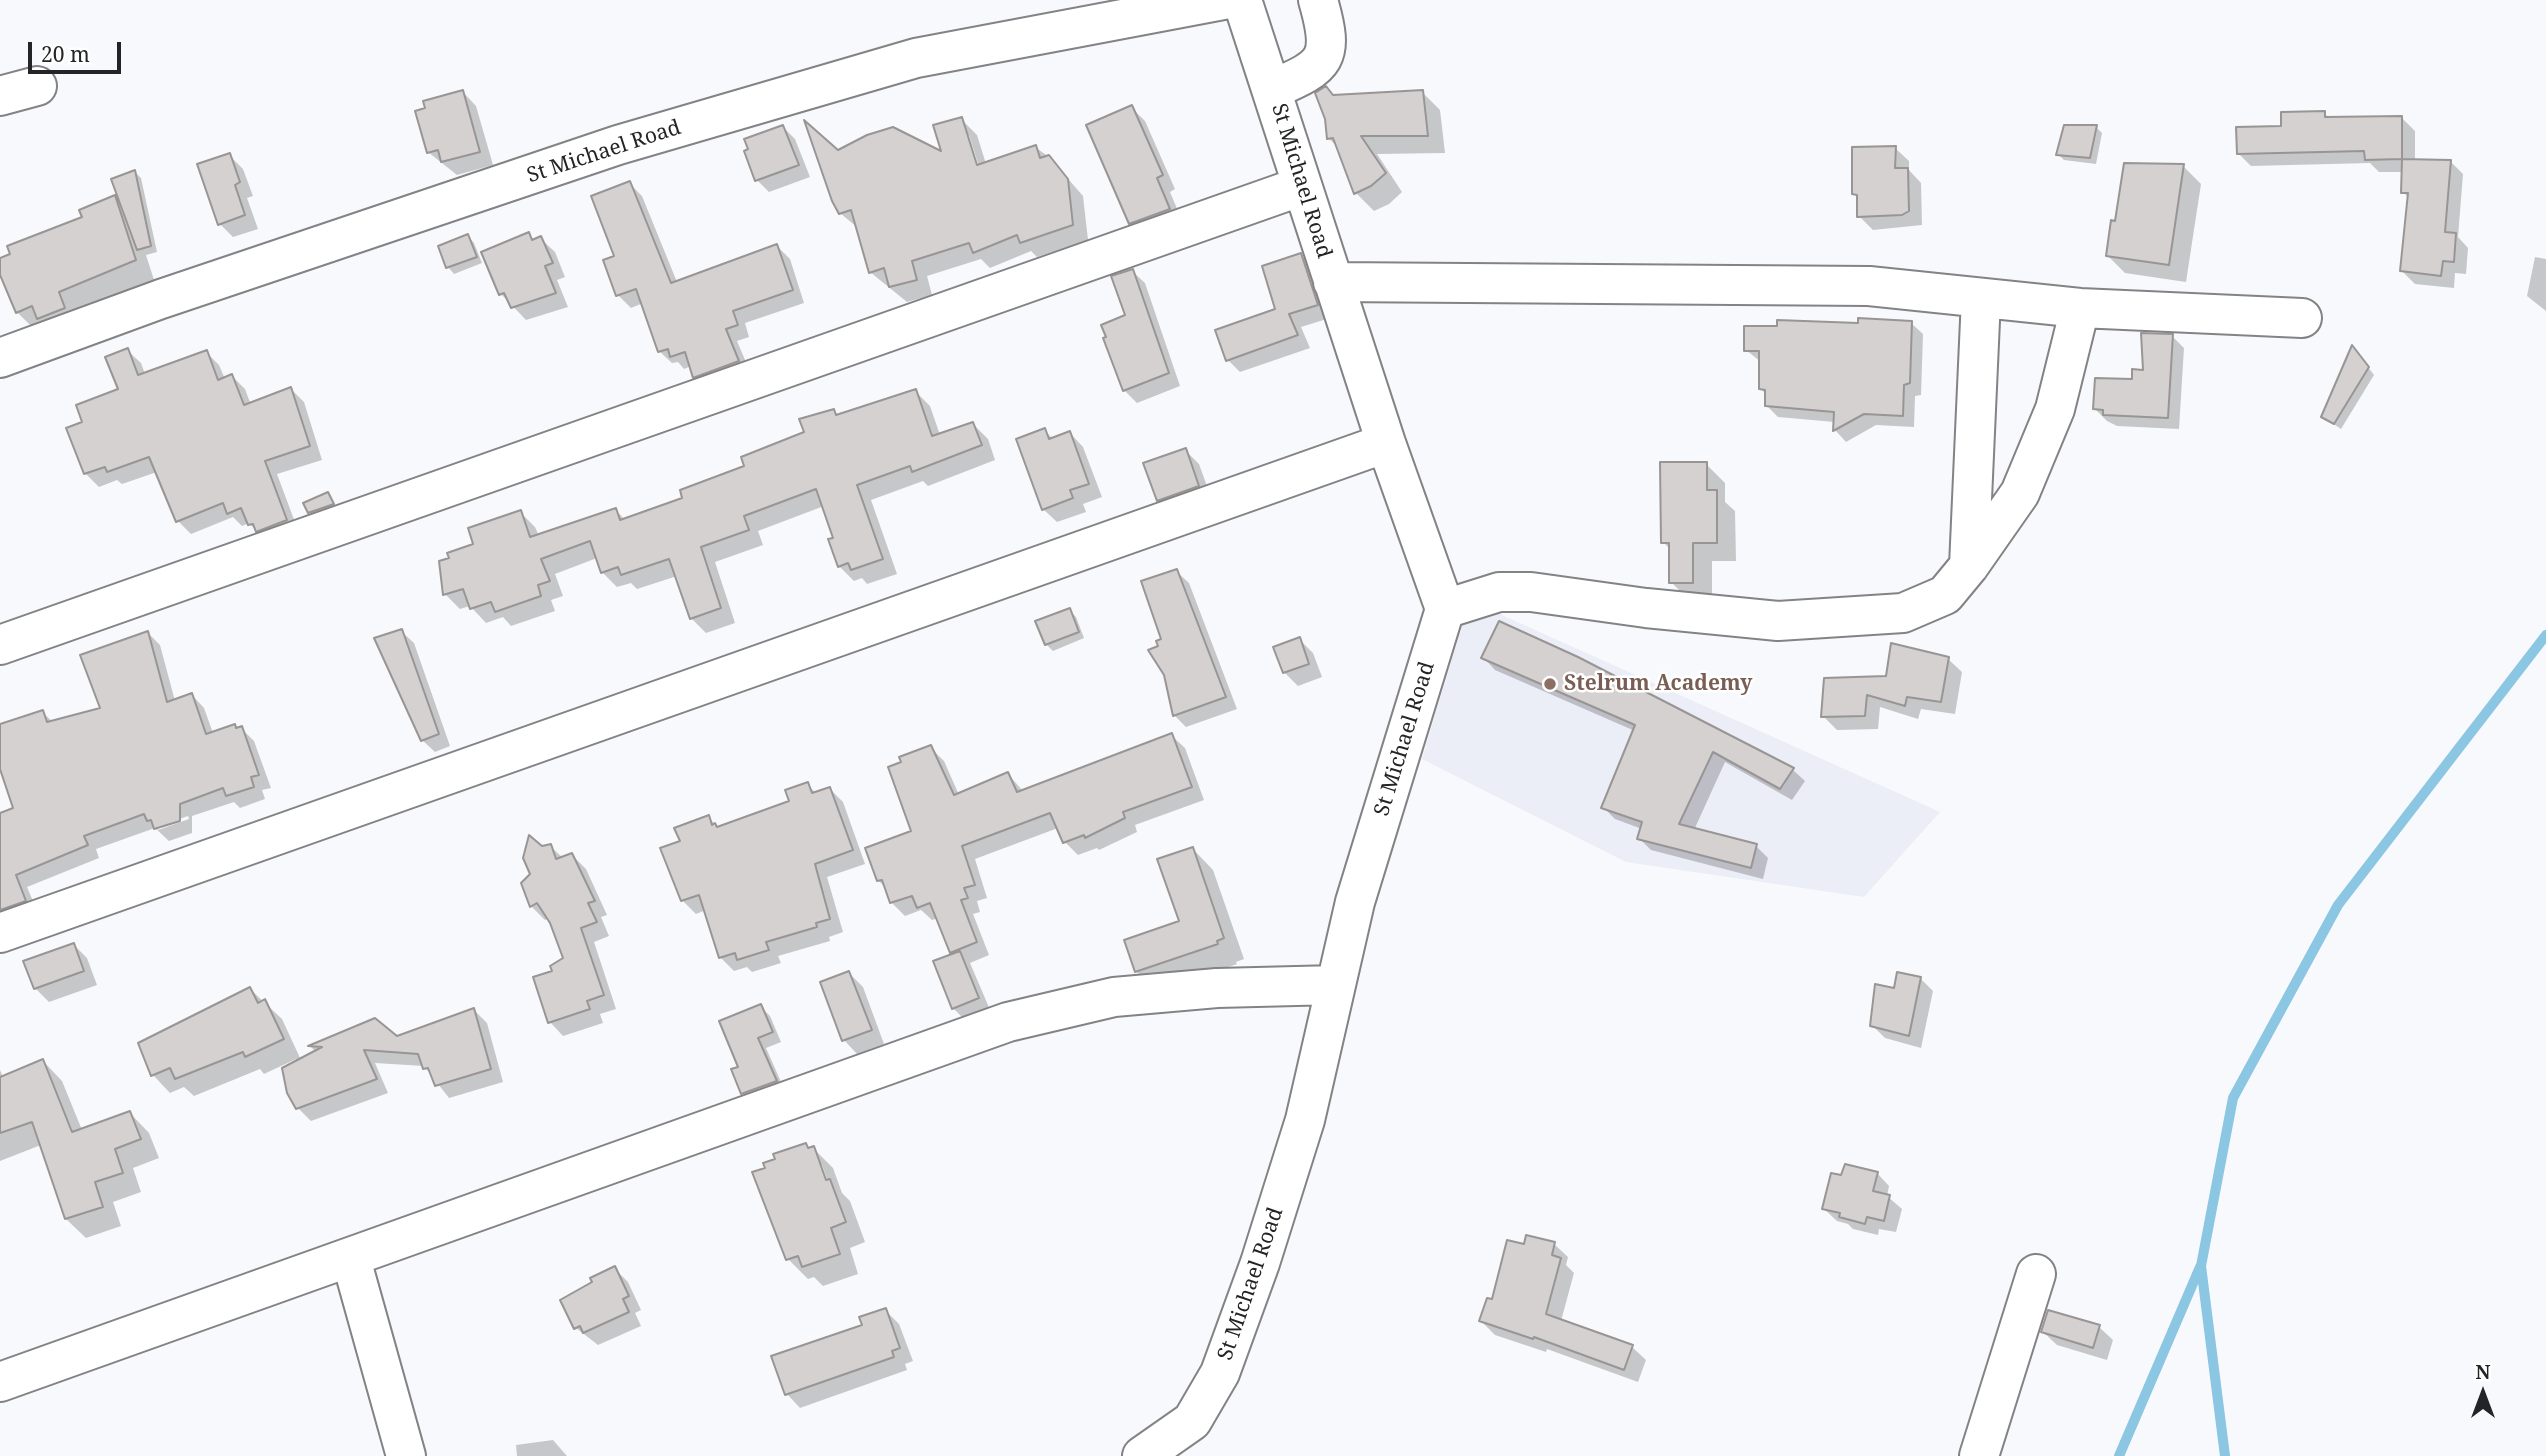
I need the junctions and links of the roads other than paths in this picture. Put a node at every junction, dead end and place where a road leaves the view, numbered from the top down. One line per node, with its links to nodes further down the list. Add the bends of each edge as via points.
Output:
1 (1223, 0): 12 (street, St Michael Road, via 890,65 618,145 160,299)
2 (1242, 0): 5 (street, St Michael Road)
3 (1318, 0): 5 (street, via 1329,35 1323,56 1311,73)
4 (37, 86): 6 (street)
5 (1273, 89): 7 (street, St Michael Road)
6 (0, 96)
7 (1302, 186): 8 (street, St Michael Road); 16 (street)
8 (1333, 282): 9 (street, via 1869,286); 13 (street, St Michael Road)
9 (1981, 298): 10 (street); 14 (street)
10 (2080, 308): 11 (street); 14 (street, via 2055,410 2020,493)
11 (2302, 318)
12 (0, 358)
13 (1386, 443): 15 (street, St Michael Road); 17 (street)
14 (1969, 566): 15 (street, via 1944,595 1903,613 1778,621 1531,592 1499,592)
15 (1445, 609): 18 (street, St Michael Road, via 1354,902)
16 (0, 645)
17 (0, 933)
18 (1336, 985): 19 (street, via 1114,997 1009,1022); 23 (street, St Michael Road, via 1305,1120 1220,1373 1192,1421)
19 (351, 1259): 21 (street); 22 (street)
20 (2036, 1273): 24 (street)
21 (0, 1382)
22 (406, 1456)
23 (1142, 1456)
24 (1979, 1456)

